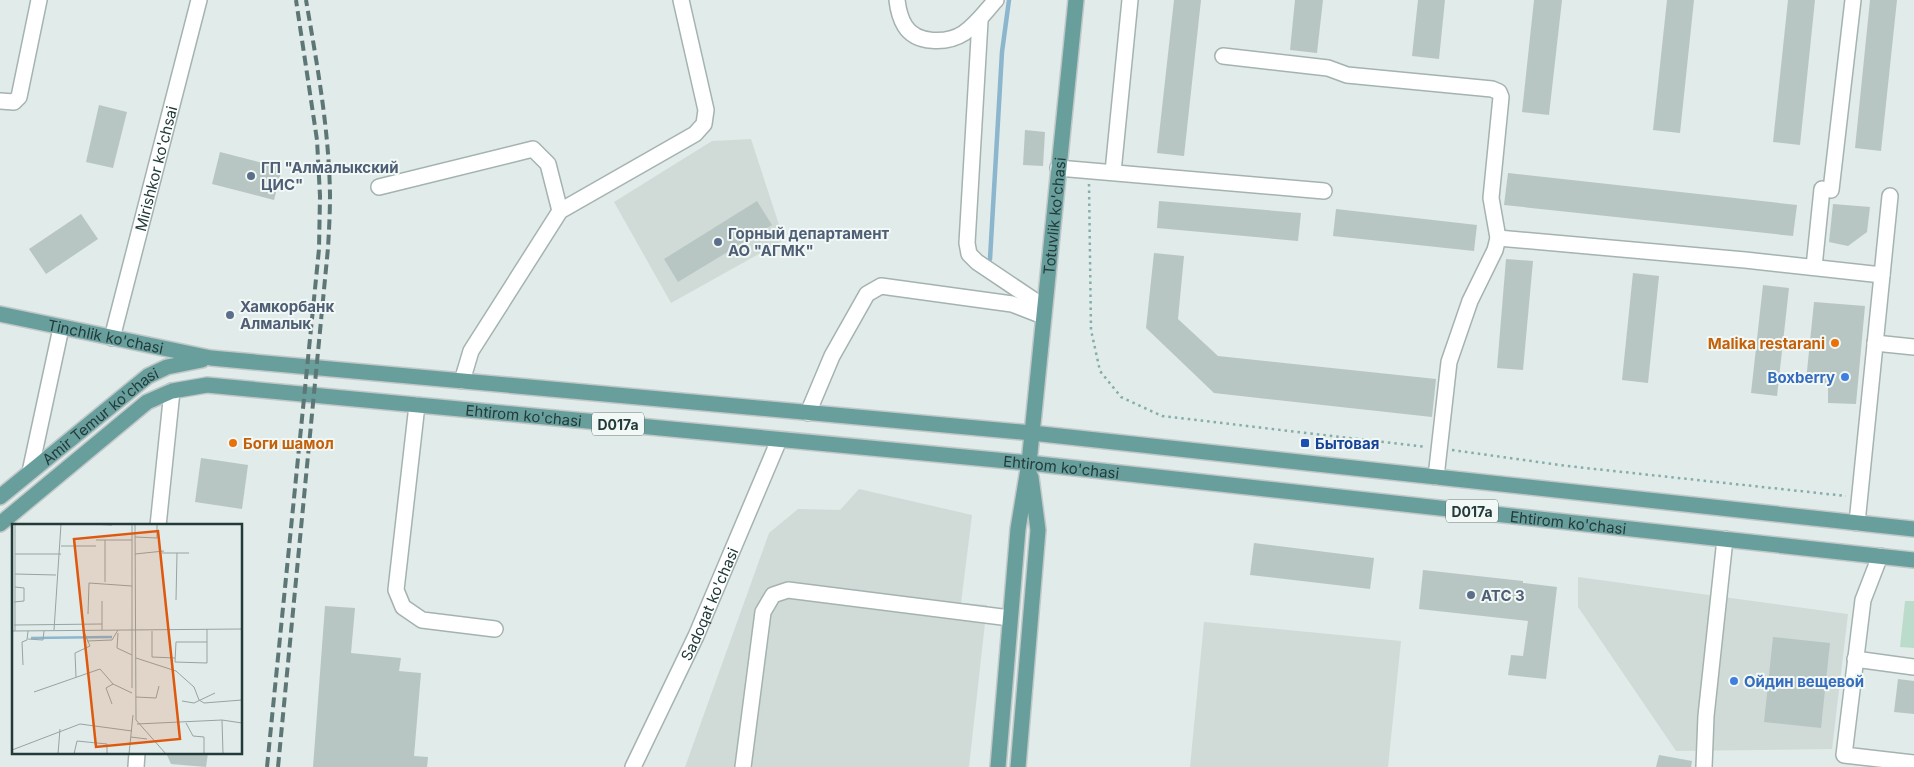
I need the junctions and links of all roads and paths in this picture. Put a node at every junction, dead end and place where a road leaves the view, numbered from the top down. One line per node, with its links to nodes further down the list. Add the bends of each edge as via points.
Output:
1 (39, 0): 11 (street, via 19,97 14,102)
2 (199, 0): 25 (street, Mirishkor ko'chsai)
3 (681, 0): 18 (street, via 706,110 704,124 695,134)
4 (897, 0): 9 (street, via 905,27 914,35 928,40 946,40 962,34)
5 (996, 0): 9 (street)
6 (1076, 0): 12 (main road, Totuvlik ko'chasi)
7 (1130, 0): 14 (street)
8 (1853, 0): 20 (street)
9 (980, 21): 22 (street, via 967,243 977,262)
10 (1223, 56): 19 (street, via 1499,92 1491,198)
11 (0, 101)
12 (1058, 168): 13 (street); 22 (main road, Totuvlik ko'chasi)
13 (1089, 170): 14 (street); 36 (path, via 1091,330 1100,371 1121,397 1162,416)
14 (1113, 172): 16 (street)
15 (379, 187): 18 (street, via 532,148 548,164)
16 (1324, 192)
17 (1890, 196): 21 (street)
18 (560, 211): 29 (street, via 470,352)
19 (1498, 238): 20 (street); 36 (street, via 1470,301 1449,362)
20 (1814, 267): 21 (street)
21 (1882, 275): 26 (street)
22 (1043, 312): 33 (street, via 1012,304 881,286 867,294 832,356); 34 (main road, Totuvlik ko'chasi)
23 (0, 314): 24 (main road, Tinchlik ko'chasi)
24 (61, 328): 25 (main road, Tinchlik ko'chasi); 38 (street)
25 (112, 338): 28 (main road, Tinchlik ko'chasi)
26 (1875, 343): 27 (street); 41 (street)
27 (1914, 347)
28 (211, 358): 29 (main road, Ehtirom ko'chasi / D017a); 30 (main road); 38 (main road, Amir Temur ko'chasi, via 173,365 148,376)
29 (462, 381): 33 (main road, Ehtirom ko'chasi / D017a)
30 (207, 385): 31 (main road, Amir Temur ko'chasi); 32 (main road, Ehtirom ko'chasi / D017a)
31 (172, 391): 43 (main road, Amir Temur ko'chasi, via 142,405); 44 (street)
32 (418, 405): 35 (main road, Ehtirom ko'chasi / D017a); 50 (street, via 396,590 404,607 422,620)
33 (808, 413): 34 (main road, Ehtirom ko'chasi / D017a)
34 (1032, 433): 37 (main road, Totuvlik ko'chasi); 39 (main road, Ehtirom ko'chasi / D017a)
35 (779, 440): 37 (main road, Ehtirom ko'chasi / D017a); 56 (street, Sadoqat ko'chasi, via 696,636)
36 (1440, 448): 39 (street); 41 (path, via 1567,466)
37 (1029, 463): 46 (main road, Ehtirom ko'chasi / D017a); 49 (main road, via 1018,529); 59 (main road, via 1038,530)
38 (30, 472): 40 (main road, Amir Temur ko'chasi)
39 (1436, 477): 42 (main road, Ehtirom ko'chasi / D017a)
40 (0, 497)
41 (1859, 498): 42 (street)
42 (1857, 523): 45 (main road, Ehtirom ko'chasi / D017a)
43 (0, 524)
44 (158, 524)
45 (1914, 529)
46 (1725, 539): 47 (main road, Ehtirom ko'chasi / D017a); 60 (street, via 1707,706)
47 (1880, 556): 48 (main road, Ehtirom ko'chasi / D017a); 51 (street, via 1863,600)
48 (1914, 560)
49 (1010, 618): 57 (street, via 788,590 773,595 763,612); 58 (main road)
50 (495, 629)
51 (1855, 659): 52 (street); 54 (street, via 1844,755)
52 (1914, 667)
53 (137, 754): 55 (street)
54 (1914, 763)
55 (136, 767)
56 (633, 767)
57 (743, 767)
58 (998, 767)
59 (1018, 767)
60 (1704, 767)

